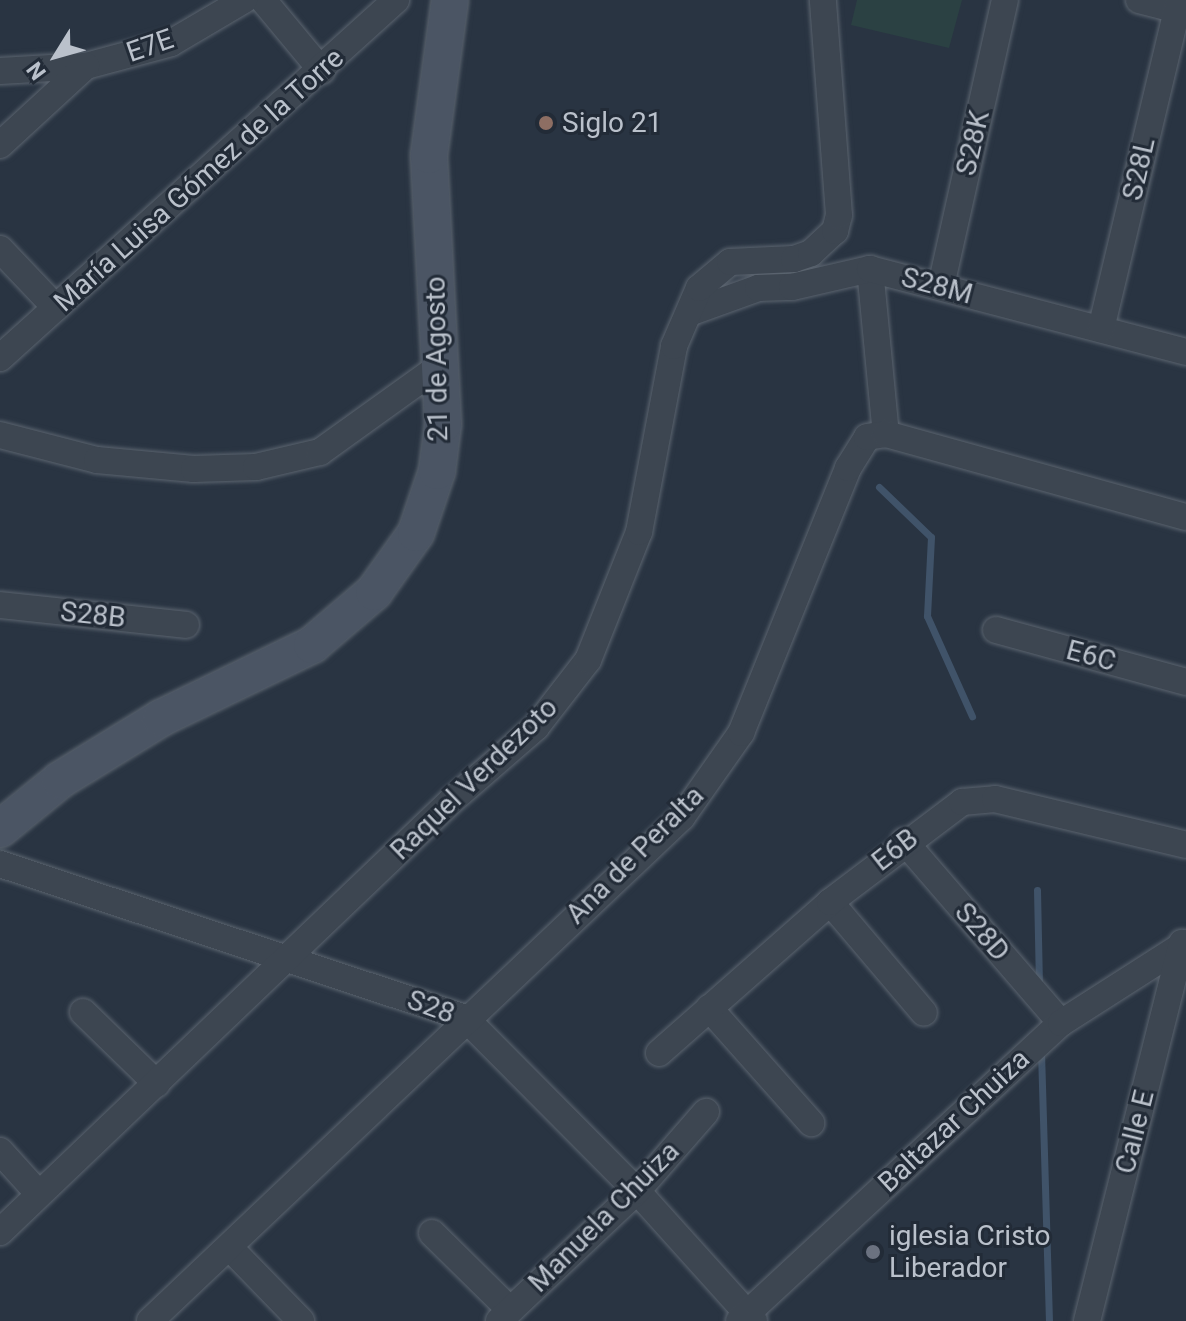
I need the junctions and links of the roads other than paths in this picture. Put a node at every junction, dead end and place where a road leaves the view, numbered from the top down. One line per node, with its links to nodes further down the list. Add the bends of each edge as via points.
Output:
1 (244, 0): 9 (street, E7E, via 171,43)
2 (263, 0): 11 (street)
3 (396, 0): 11 (street, María Luisa Gómez de la Torre)
4 (450, 0): 21 (street, 21 de Agosto, via 429,155)
5 (823, 0): 17 (street, Raquel Verdezoto, via 839,215 835,231 811,253 794,259 730,262 699,288)
6 (1005, 0): 15 (street, S28K)
7 (1139, 0): 8 (street)
8 (1182, 11): 18 (street, S28L)
9 (86, 66): 10 (street, E7E); 12 (street)
10 (0, 71)
11 (322, 71): 16 (street, María Luisa Gómez de la Torre)
12 (0, 145)
13 (0, 249): 16 (street)
14 (870, 269): 15 (street, S28M); 17 (street, S28M, via 792,287 758,288); 22 (street)
15 (941, 286): 18 (street, S28M)
16 (56, 308): 20 (street, María Luisa Gómez de la Torre)
17 (689, 313): 35 (street, Raquel Verdezoto, via 674,346 639,532 588,660 536,727)
18 (1101, 329): 19 (street, S28M)
19 (1186, 352)
20 (0, 358)
21 (441, 365): 23 (street, via 320,452 256,467 194,469 97,460); 29 (street, 21 de Agosto, via 437,471 416,533 374,592 312,645 161,718 60,780)
22 (886, 434): 24 (street); 39 (street, Ana de Peralta, via 867,437 853,460 741,733 712,777 682,817)
23 (0, 435)
24 (1186, 517)
25 (0, 605): 26 (street, S28B)
26 (186, 625)
27 (996, 630): 28 (street, E6C)
28 (1186, 682)
29 (0, 829)
30 (904, 841): 31 (street, E6B, via 962,802 995,799); 33 (street, E6B); 40 (street, S28D)
31 (1186, 845)
32 (0, 864): 35 (street, S28)
33 (830, 902): 36 (street, E6B); 38 (street)
34 (1184, 943): 40 (street, Baltazar Chuiza); 55 (street, Calle E)
35 (290, 956): 39 (street, S28); 42 (street, Raquel Verdezoto)
36 (709, 1008): 41 (street, E6B); 44 (street)
37 (83, 1012): 42 (street)
38 (924, 1013)
39 (465, 1018): 46 (street, S28); 50 (street, Ana de Peralta)
40 (1061, 1023): 52 (street, Baltazar Chuiza)
41 (659, 1053)
42 (157, 1084): 47 (street, Raquel Verdezoto)
43 (706, 1112): 46 (street, Manuela Chuiza)
44 (811, 1123)
45 (0, 1151): 47 (street)
46 (637, 1191): 51 (street, Manuela Chuiza); 52 (street, S28)
47 (38, 1193): 48 (street, Raquel Verdezoto)
48 (0, 1232)
49 (432, 1233): 51 (street)
50 (230, 1248): 53 (street, Ana de Peralta); 54 (street)
51 (504, 1316)
52 (747, 1318)
53 (150, 1321)
54 (301, 1321)
55 (1087, 1321)

